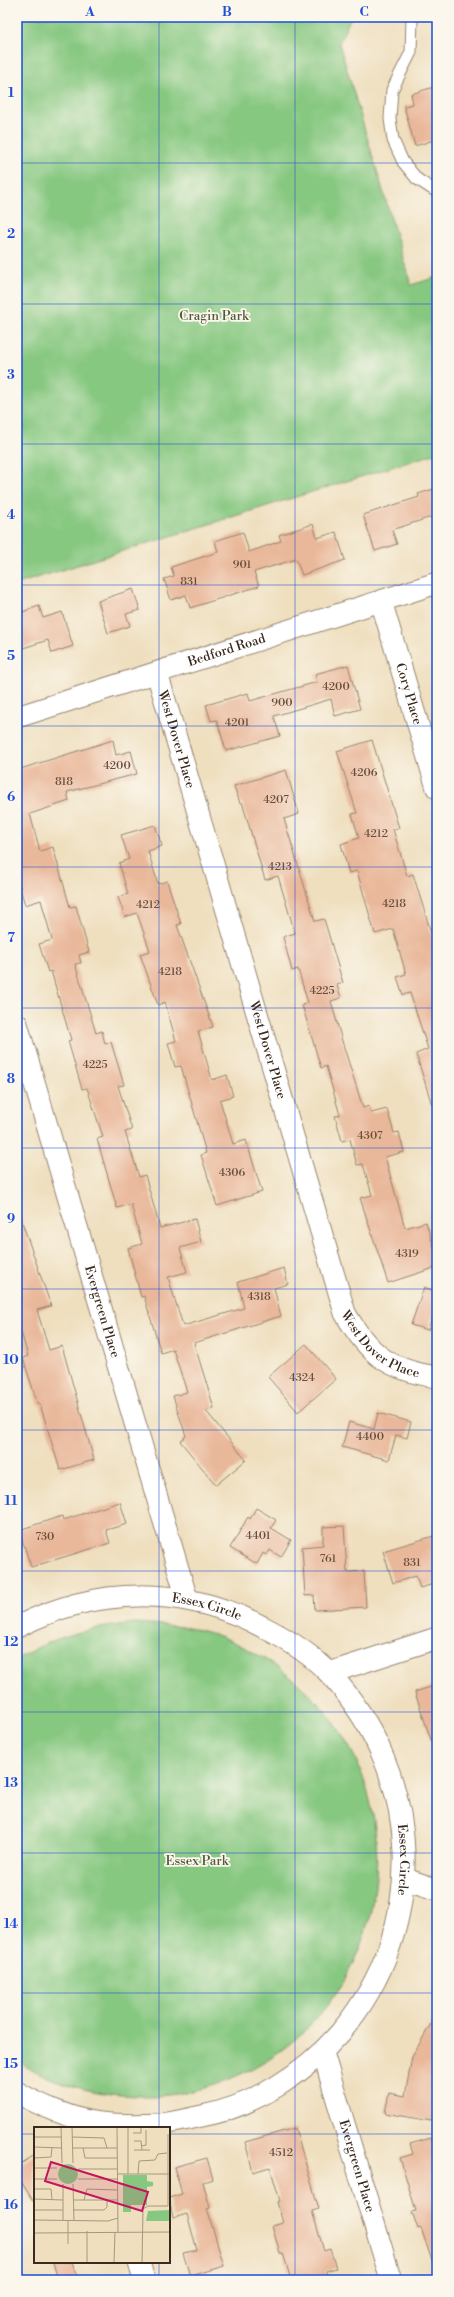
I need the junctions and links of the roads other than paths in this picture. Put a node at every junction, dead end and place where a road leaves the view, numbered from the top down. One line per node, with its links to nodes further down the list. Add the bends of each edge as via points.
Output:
1 (412, 17): 2 (lane, via 411,52 392,90 390,119 393,140 403,162 417,179)
2 (437, 192)
3 (437, 583): 4 (street, Bedford Road)
4 (381, 601): 5 (street, Bedford Road); 7 (street, Cory Place)
5 (157, 673): 6 (street, Bedford Road); 9 (street, West Dover Place, via 345,1313 358,1336 375,1354 408,1371)
6 (17, 717)
7 (437, 788)
8 (17, 1024): 10 (street, Evergreen Place)
9 (437, 1377)
10 (187, 1599): 11 (street, Essex Circle, via 139,1595 91,1600 44,1613); 13 (street, Essex Circle, via 246,1618 287,1639)
11 (17, 1627)
12 (437, 1638): 13 (street)
13 (329, 1673): 14 (street, Essex Circle, via 367,1723 393,1780 405,1842)
14 (405, 1879): 15 (street, via 432,1888); 16 (street, Essex Circle, via 402,1904 386,1959 360,2009)
15 (437, 1887)
16 (323, 2053): 18 (street, Essex Circle, via 275,2089 220,2113 161,2124); 21 (street, Evergreen Place)
17 (17, 2092): 18 (street, Essex Circle)
18 (98, 2125)
19 (138, 2263): 20 (street)
20 (144, 2280)
21 (391, 2280)

